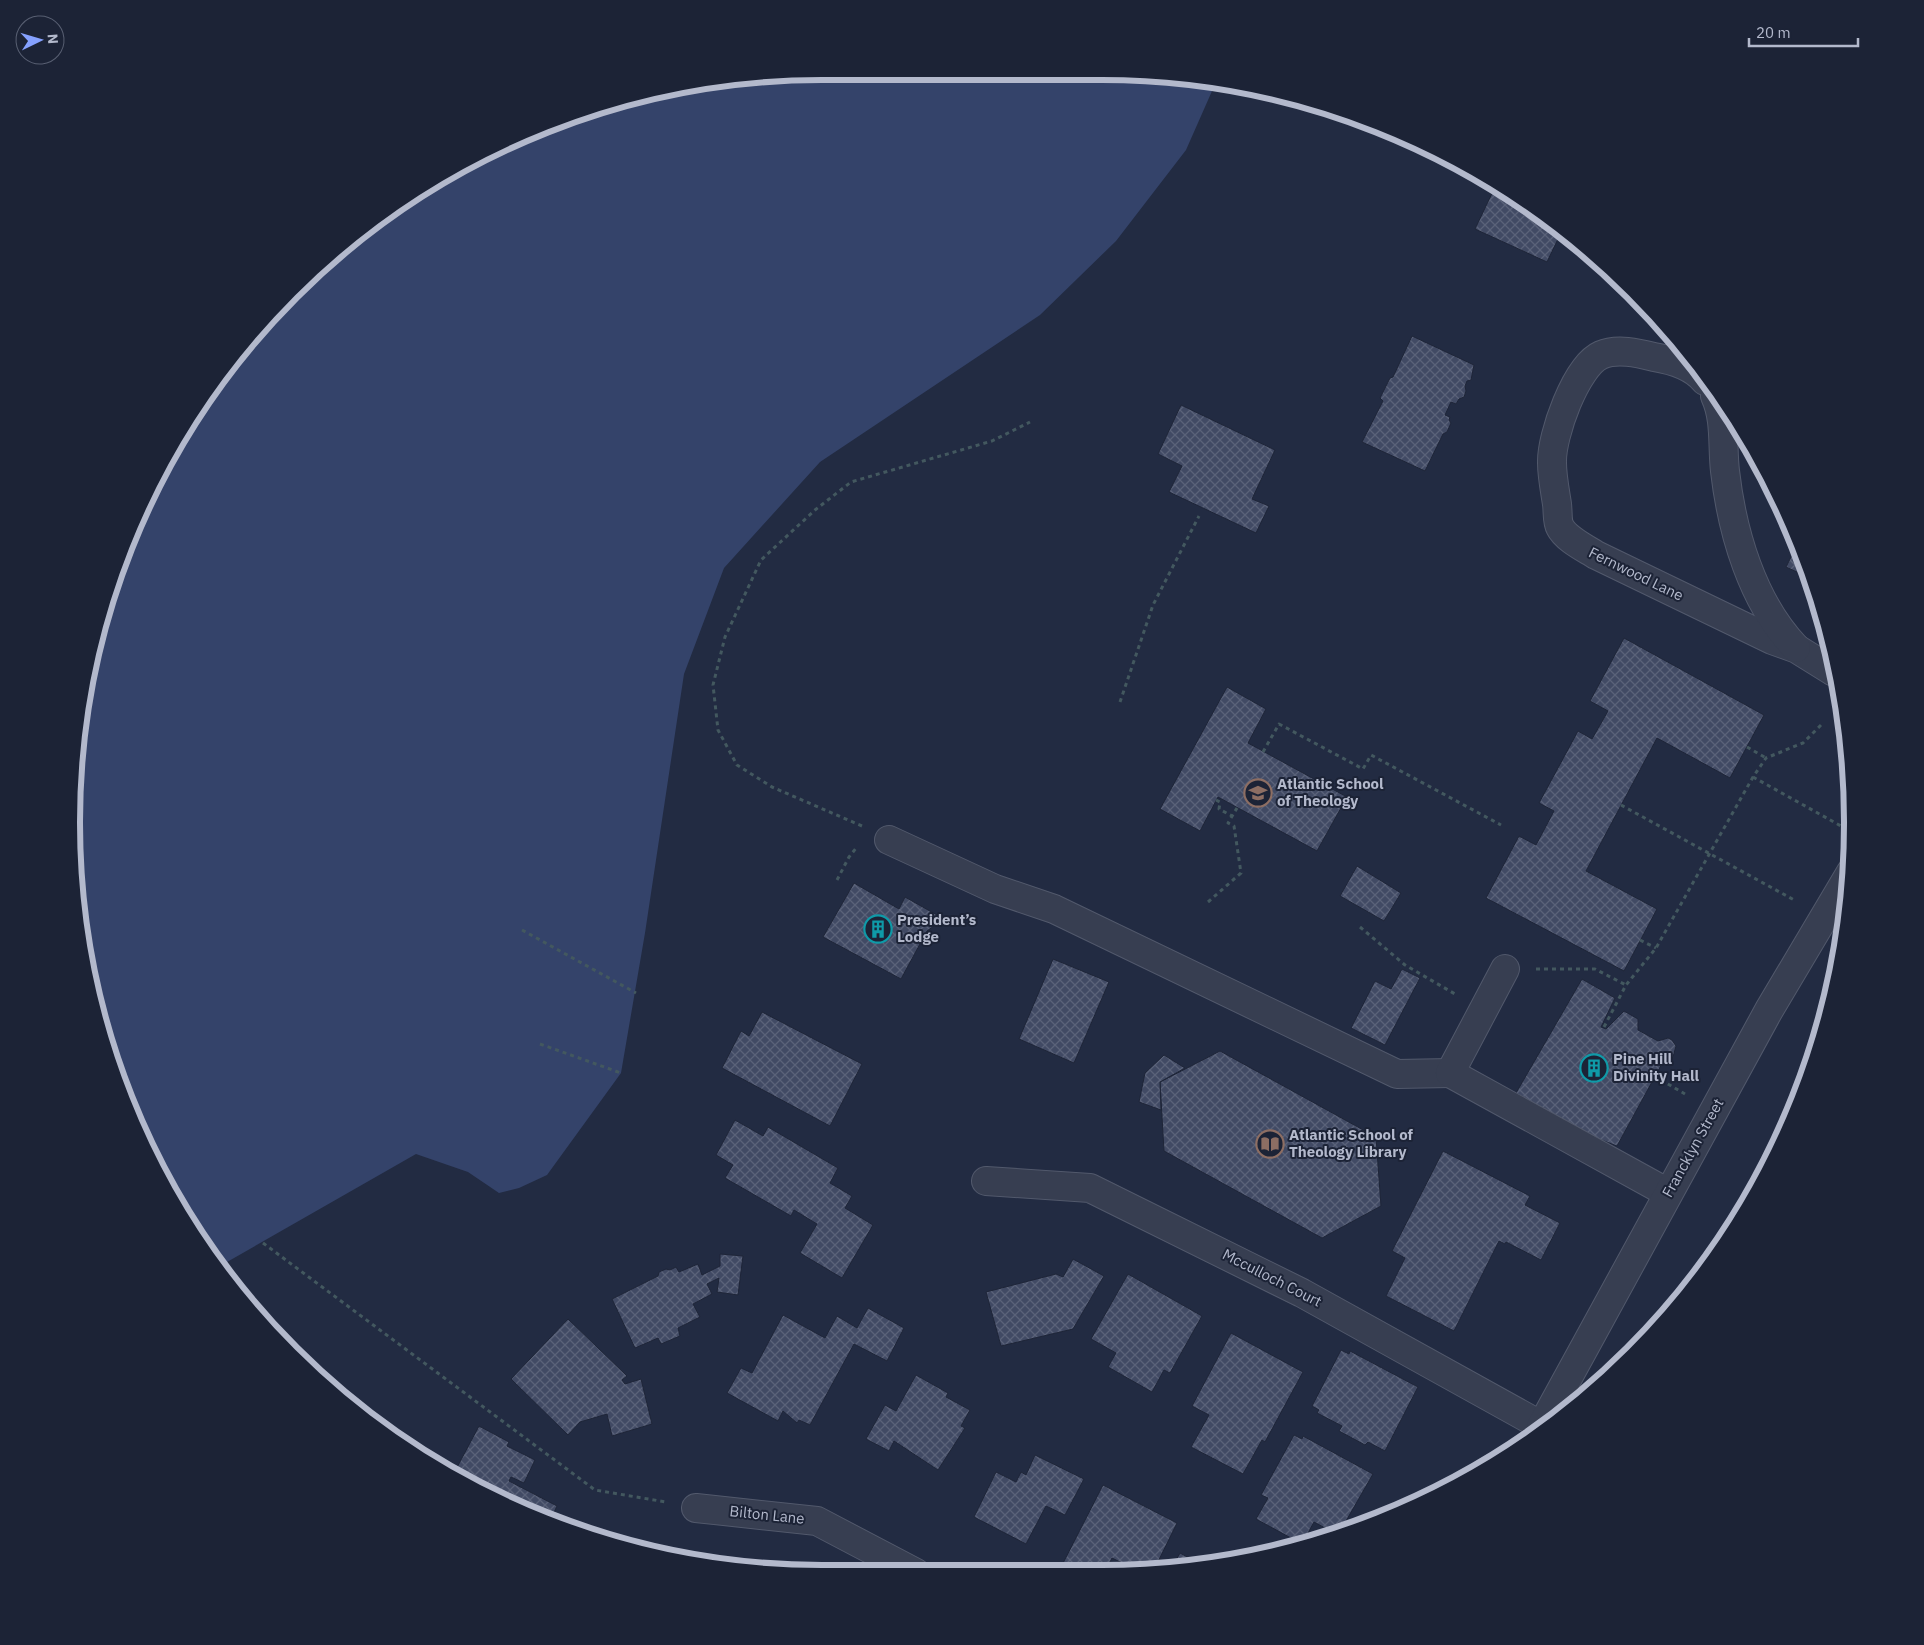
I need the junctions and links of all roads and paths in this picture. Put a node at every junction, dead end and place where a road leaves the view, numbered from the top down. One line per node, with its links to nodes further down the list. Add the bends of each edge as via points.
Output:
1 (1692, 372): 5 (street, Fernwood Lane, via 1684,366 1646,355 1614,352 1602,354 1585,368 1560,422 1554,445 1552,462 1560,527 1578,544 1619,567)
2 (1721, 414): 5 (street, Fernwood Lane, via 1725,472 1739,543 1761,598 1778,629)
3 (1030, 422): 19 (path, via 992,441 851,482 761,560 725,637 713,685 718,730 737,765 772,787)
4 (1199, 516): 7 (path, via 1153,606)
5 (1797, 649): 6 (street, Fernwood Lane)
6 (1828, 668)
7 (1120, 702)
8 (1821, 725): 11 (path, via 1803,743)
9 (1747, 747): 11 (path)
10 (1263, 752): 17 (path, via 1279,724 1363,769 1371,755 1374,756)
11 (1766, 758): 12 (path)
12 (1753, 777): 18 (path); 20 (path)
13 (1216, 800): 16 (path, via 1220,802 1219,809)
14 (1621, 805): 20 (path)
15 (1237, 808): 16 (path)
16 (1232, 816): 22 (path, via 1228,823 1234,826 1241,873)
17 (1501, 826)
18 (1844, 828)
19 (889, 840): 36 (street, via 995,888 1054,909 1397,1074)
20 (1710, 853): 23 (path); 27 (path)
21 (1840, 890): 23 (street, Francklyn Street)
22 (1208, 902)
23 (1825, 917): 38 (street, Francklyn Street)
24 (1360, 928): 30 (path, via 1405,965)
25 (522, 930): 32 (path)
26 (1640, 940): 27 (path)
27 (1656, 948): 31 (path)
28 (1505, 969): 36 (street)
29 (1574, 969): 31 (path, via 1595,969)
30 (1423, 974)
31 (1626, 986): 33 (path)
32 (636, 992)
33 (1604, 1028)
34 (540, 1044): 35 (path)
35 (621, 1073)
36 (1450, 1073): 38 (street)
37 (986, 1181): 41 (street, Mcculloch Court, via 1090,1188 1302,1292)
38 (1668, 1193): 40 (street, Francklyn Street)
39 (263, 1244): 42 (path, via 595,1490)
40 (1546, 1417)
41 (1536, 1424)
42 (696, 1508): 43 (street, Bilton Lane, via 817,1521)
43 (901, 1565)

